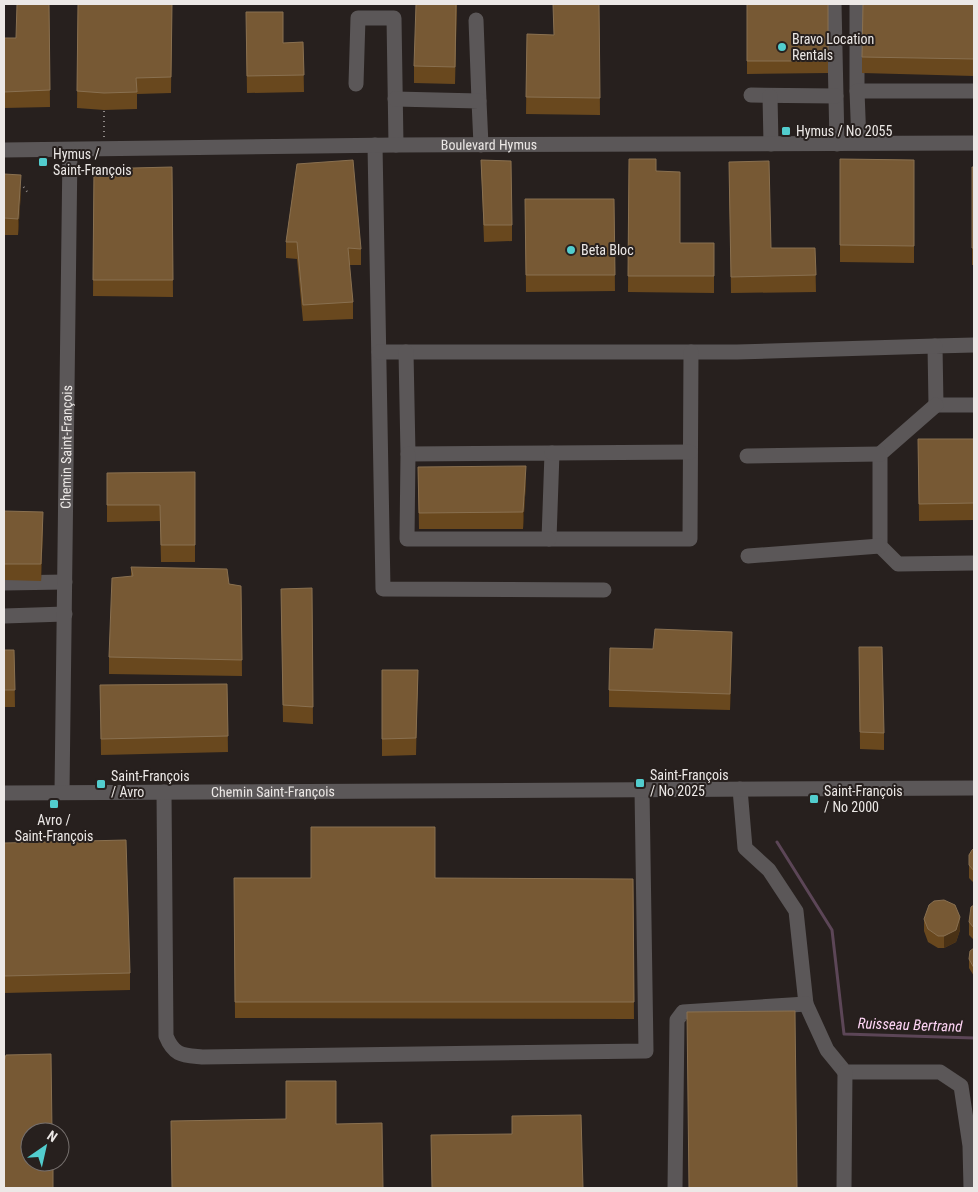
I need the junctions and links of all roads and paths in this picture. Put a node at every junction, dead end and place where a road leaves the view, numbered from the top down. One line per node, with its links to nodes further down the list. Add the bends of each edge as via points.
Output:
1 (834, 4): 10 (street)
2 (857, 4): 6 (street)
3 (393, 11): 5 (street, via 358,18); 11 (street)
4 (476, 20): 12 (street)
5 (356, 84)
6 (858, 91): 7 (street); 15 (street)
7 (974, 91)
8 (751, 95): 9 (street)
9 (770, 96): 10 (street); 17 (street)
10 (836, 96): 18 (street)
11 (395, 99): 12 (street); 20 (street)
12 (479, 101): 21 (street)
13 (104, 110): 14 (path)
14 (104, 136)
15 (858, 143): 16 (street, Boulevard Hymus); 18 (street, Boulevard Hymus)
16 (974, 143)
17 (771, 144): 18 (street, Boulevard Hymus); 21 (street, Boulevard Hymus)
18 (837, 144)
19 (375, 145): 20 (street, Boulevard Hymus); 23 (street, Boulevard Hymus); 28 (street)
20 (396, 145): 21 (street, Boulevard Hymus)
21 (481, 145)
22 (4, 150): 23 (street, Boulevard Hymus)
23 (70, 150): 42 (street, Chemin Saint-François)
24 (14, 186): 25 (path, via 23,186)
25 (28, 193)
26 (974, 345): 27 (street)
27 (935, 346): 30 (street); 31 (street)
28 (379, 352): 29 (street); 44 (street, via 383,589)
29 (406, 352): 30 (street); 34 (street)
30 (691, 352): 33 (street)
31 (936, 405): 32 (street); 36 (street)
32 (974, 405)
33 (690, 452): 35 (street); 38 (street, via 690,539)
34 (408, 454): 35 (street); 38 (street, via 406,539)
35 (552, 454): 38 (street)
36 (880, 454): 37 (street); 39 (street)
37 (747, 456)
38 (549, 539)
39 (880, 546): 40 (street); 41 (street, via 898,564)
40 (748, 556)
41 (974, 562)
42 (65, 582): 43 (street); 45 (street, Chemin Saint-François)
43 (4, 583)
44 (604, 590)
45 (65, 614): 46 (street); 50 (street, Chemin Saint-François)
46 (4, 616)
47 (974, 788): 48 (street, Chemin Saint-François)
48 (740, 789): 49 (street, Chemin Saint-François); 53 (street, via 745,848 769,870 796,911)
49 (642, 790): 51 (street, Chemin Saint-François); 51 (street, via 646,1051 202,1057 181,1054 171,1048 166,1036)
50 (62, 792): 51 (street, Chemin Saint-François); 52 (street)
51 (164, 792)
52 (4, 794)
53 (806, 1004): 54 (street, via 827,1050); 56 (street, via 683,1012 677,1020)
54 (845, 1072): 55 (street, via 940,1072 961,1086); 57 (street)
55 (972, 1135): 58 (street)
56 (675, 1188)
57 (844, 1188)
58 (971, 1188)

